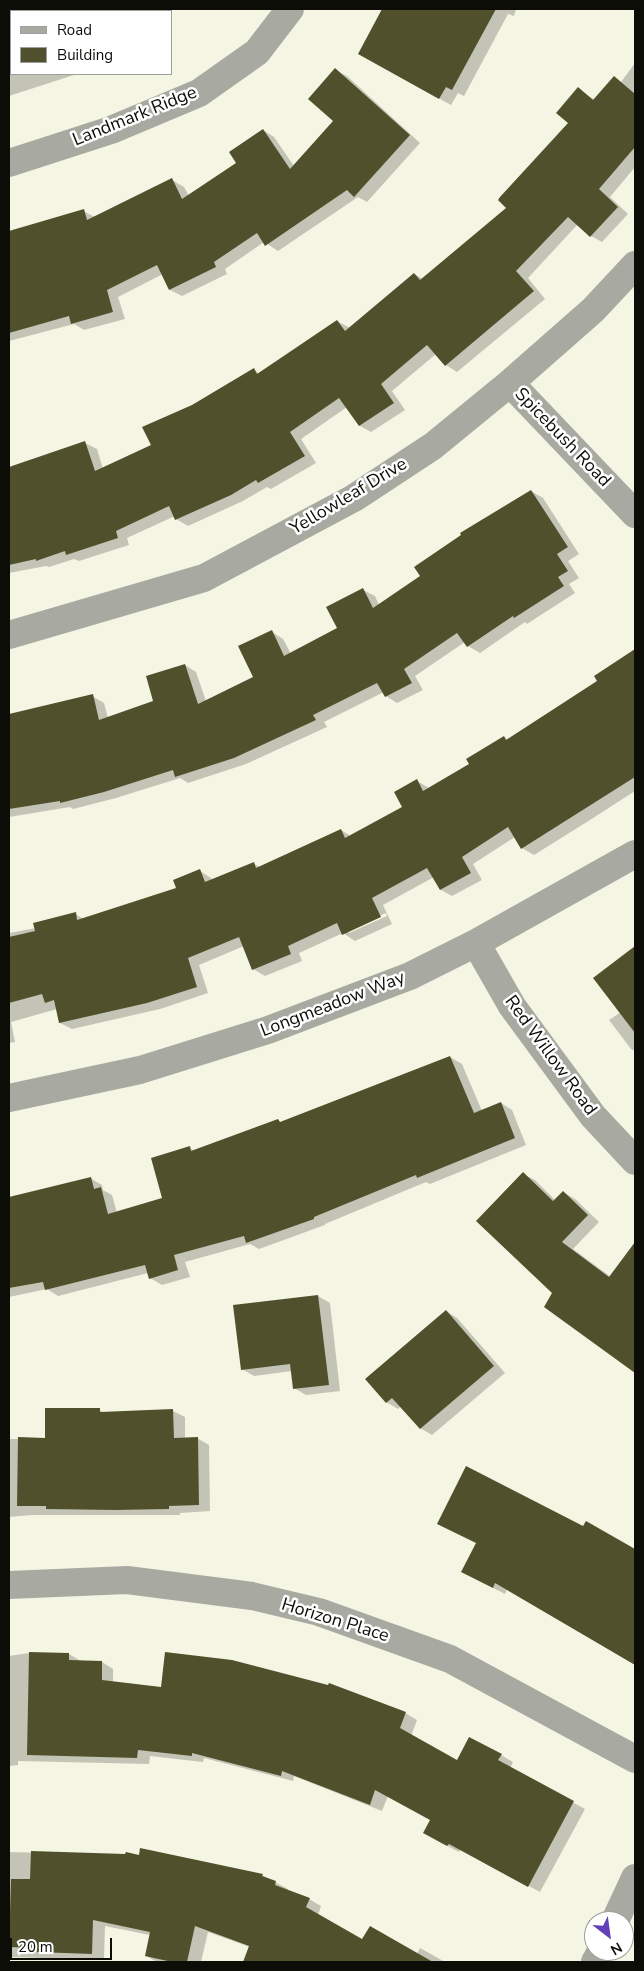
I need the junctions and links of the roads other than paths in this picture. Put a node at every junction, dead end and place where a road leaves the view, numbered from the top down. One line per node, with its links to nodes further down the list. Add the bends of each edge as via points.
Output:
1 (290, 9): 2 (street, Landmark Ridge, via 257,52 199,93 111,130)
2 (9, 163)
3 (635, 265): 4 (street, Yellowleaf Drive, via 593,310)
4 (510, 383): 5 (street, Spicebush Road); 6 (street, Yellowleaf Drive, via 433,446 354,498 204,578)
5 (635, 514)
6 (9, 634)
7 (635, 854): 8 (street, Longmeadow Way)
8 (476, 942): 9 (street, Longmeadow Way, via 410,976 268,1030 140,1070); 10 (street, Red Willow Road, via 512,1006 593,1116)
9 (9, 1098)
10 (635, 1161)
11 (9, 1585): 12 (street, Horizon Place, via 127,1580 252,1596 319,1612 450,1659)
12 (635, 1759)
13 (635, 1878): 14 (street)
14 (620, 1911)

